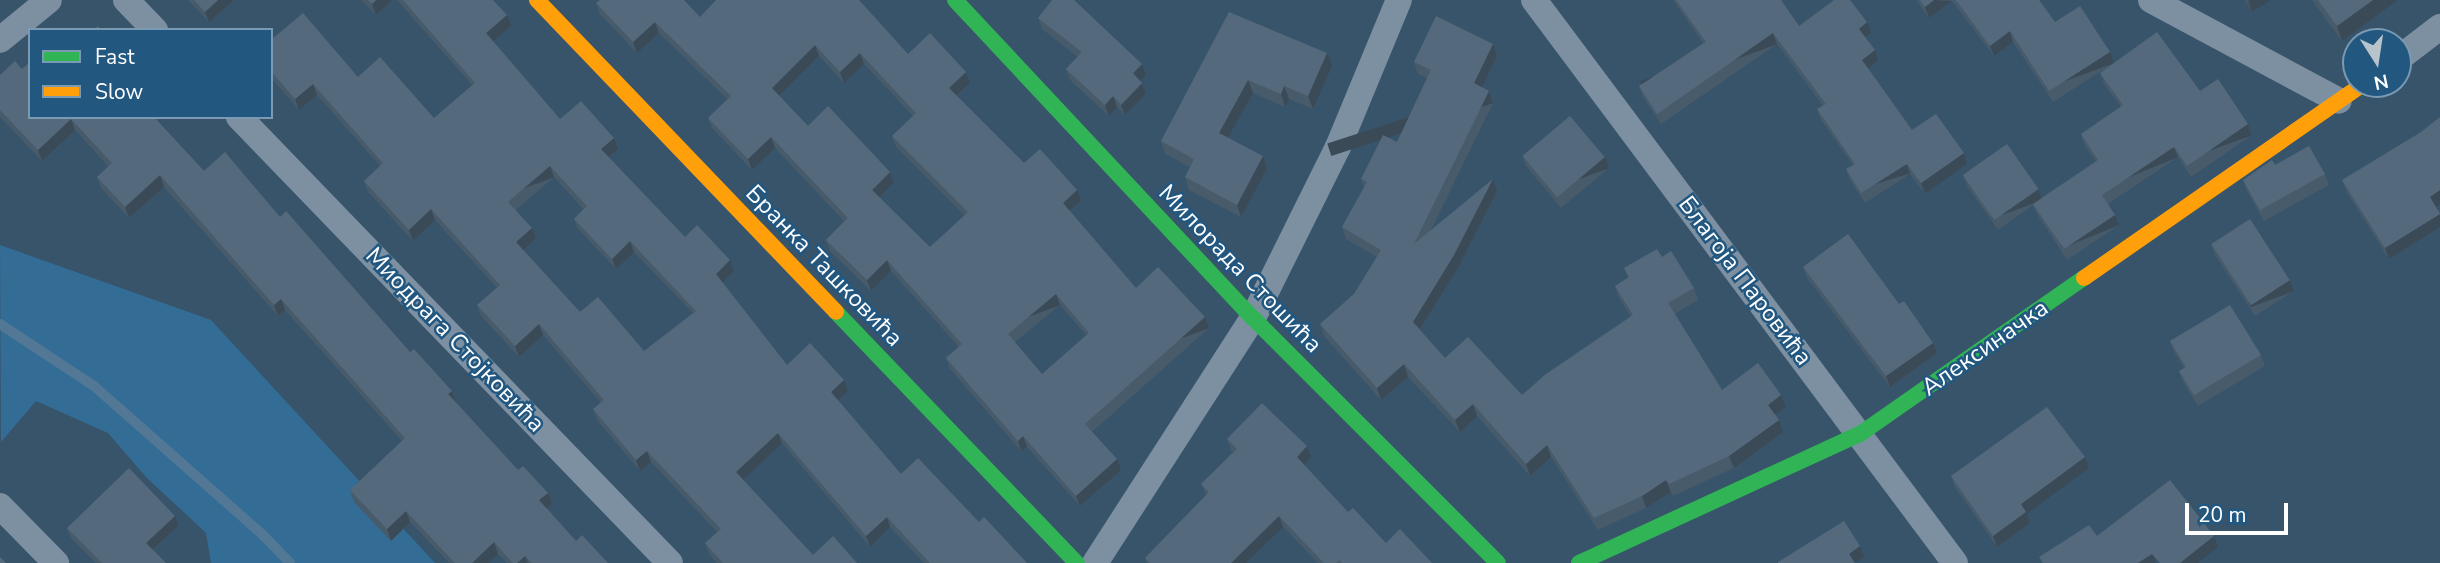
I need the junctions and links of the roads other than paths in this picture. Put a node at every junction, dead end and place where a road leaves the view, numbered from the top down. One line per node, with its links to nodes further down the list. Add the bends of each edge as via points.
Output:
1 (49, 0): 10 (street)
2 (126, 0): 9 (street)
3 (537, 0): 20 (street, Бранка Ташковића)
4 (1399, 0): 15 (street, via 1338,148)
5 (1534, 0): 16 (street, Благоја Паровића)
6 (2151, 0): 13 (street)
7 (968, 5): 15 (street, Милорада Стошића)
8 (2440, 27): 11 (street)
9 (153, 28)
10 (0, 40)
11 (2412, 48)
12 (2343, 98): 13 (street, Алексиначка)
13 (2339, 101): 16 (street, Алексиначка)
14 (241, 119): 19 (street, Миодрага Стојковића)
15 (1253, 318): 21 (street); 22 (street, Милорада Стошића)
16 (1860, 434): 23 (street, Алексиначка); 24 (street, Благоја Паровића)
17 (0, 506): 18 (street)
18 (56, 563)
19 (670, 563)
20 (1077, 563)
21 (1095, 563)
22 (1498, 563)
23 (1579, 563)
24 (1955, 563)

